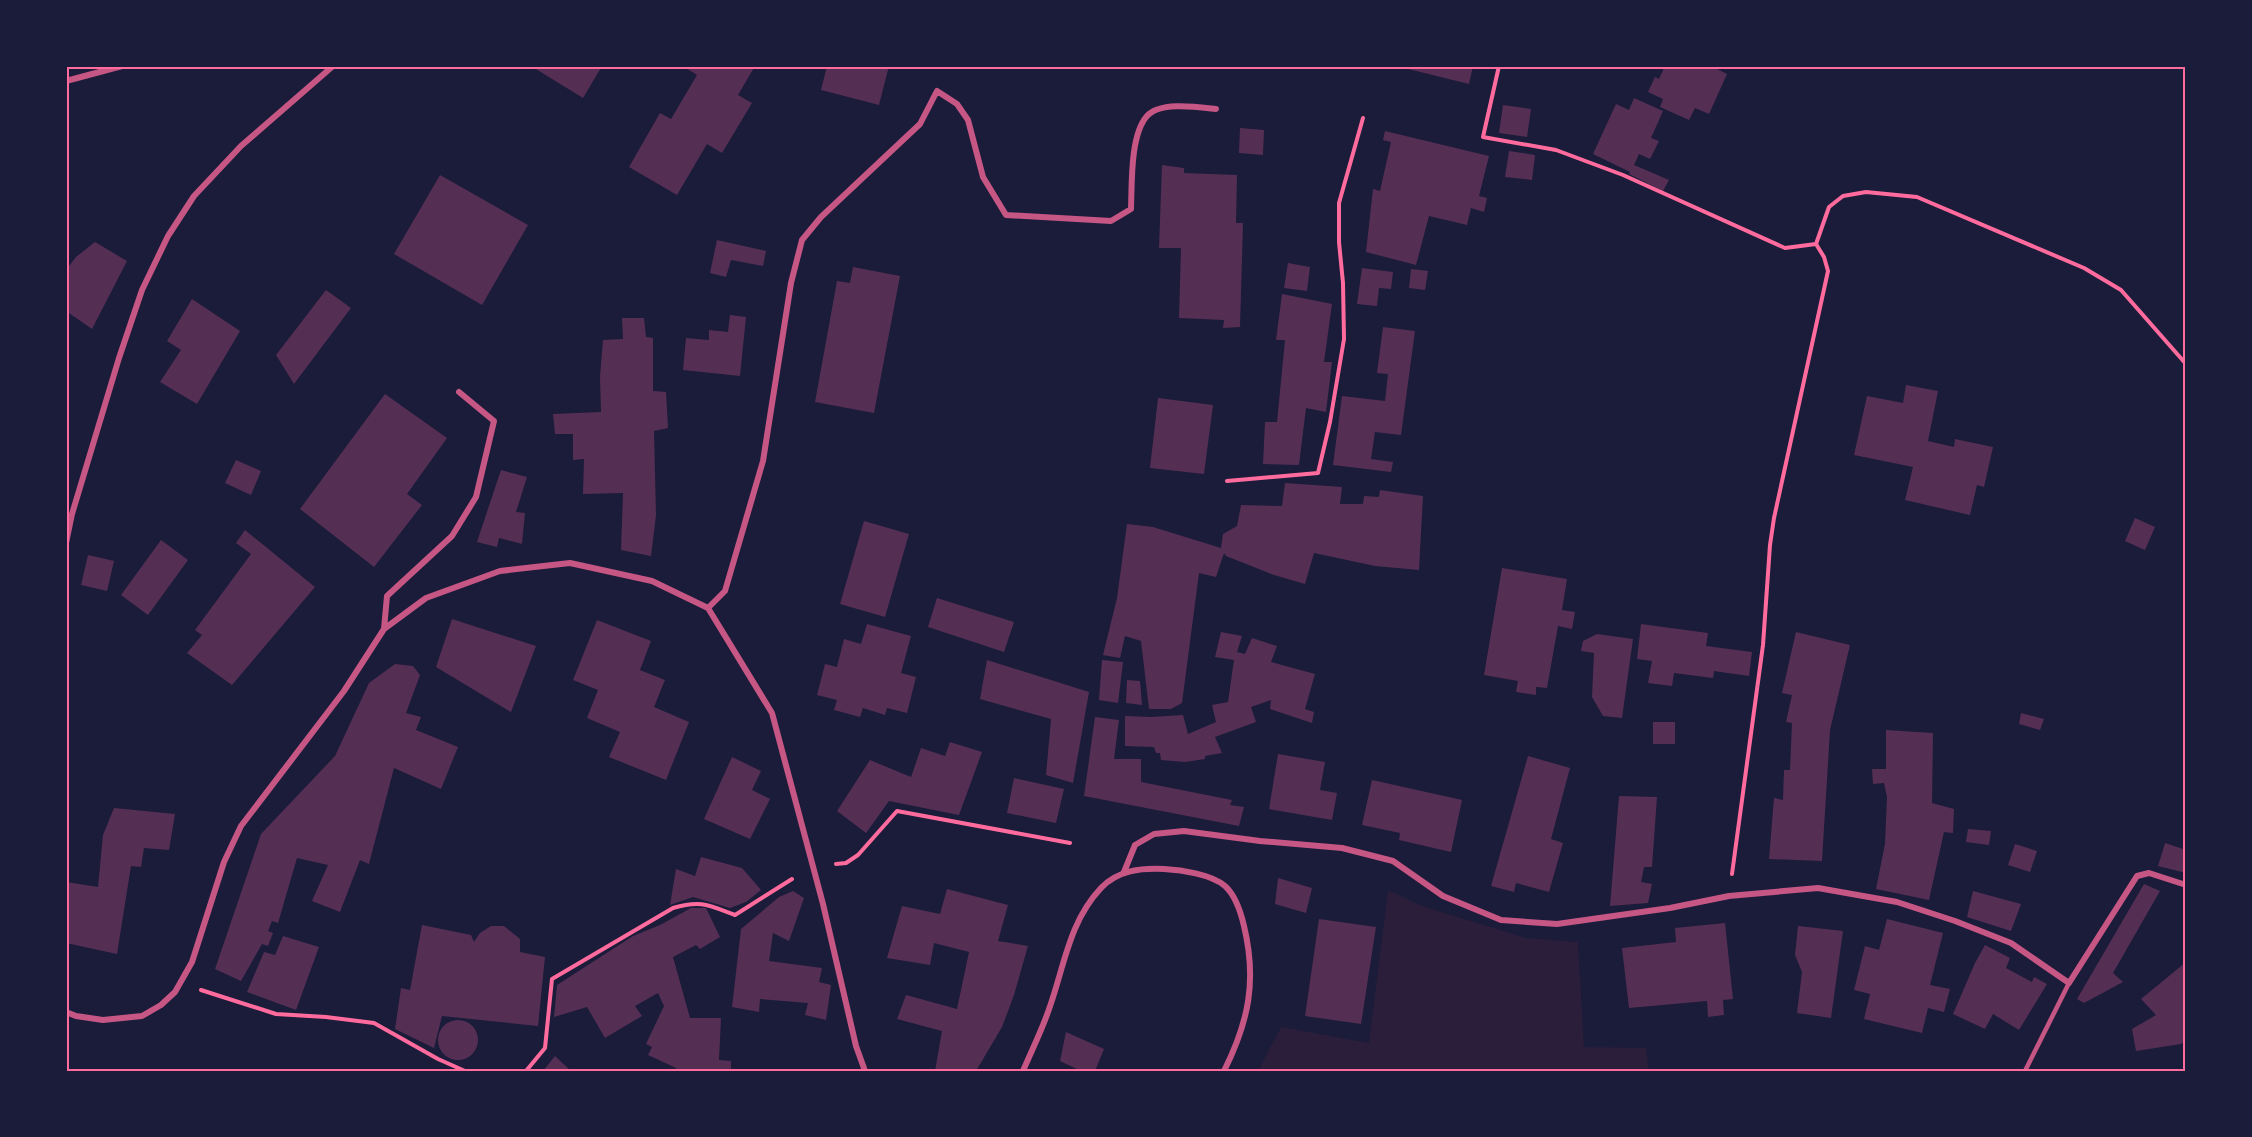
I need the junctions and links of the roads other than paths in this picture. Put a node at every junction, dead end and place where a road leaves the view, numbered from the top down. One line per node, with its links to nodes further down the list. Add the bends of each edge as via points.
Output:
1 (122, 66): 3 (street)
2 (333, 66): 6 (street, via 241,146 194,196 168,236 142,290 119,358)
3 (66, 81)
4 (1216, 109): 7 (street, via 1186,106 1162,109 1147,116 1136,139 1131,208 1111,221 1006,215 983,177 968,120 957,104 937,91 920,124 821,217 802,240 791,283 763,461 725,591)
5 (459, 392): 8 (street, via 494,421 476,497 452,536 387,596)
6 (66, 543)
7 (708, 608): 8 (street, via 652,580 570,563 500,571 426,598); 13 (street, via 772,713)
8 (384, 629): 12 (street, via 344,691 241,826 224,862 192,962 175,992 142,1016 103,1020)
9 (1124, 872): 11 (street, via 1135,845 1154,834 1184,831 1342,848 1394,861 1443,896 1501,920 1557,924 1729,896 1818,888 1897,902 1955,921 2011,943); 14 (street, via 1102,886 1072,931 1048,1012); 15 (street, via 1145,868 1205,876 1225,886 1241,911 1251,955 1251,985 1234,1052)
10 (2186, 885): 11 (street, via 2149,873 2137,876)
11 (2069, 983): 16 (lane)
12 (66, 1012)
13 (865, 1071)
14 (1023, 1071)
15 (1224, 1071)
16 (2025, 1071)

